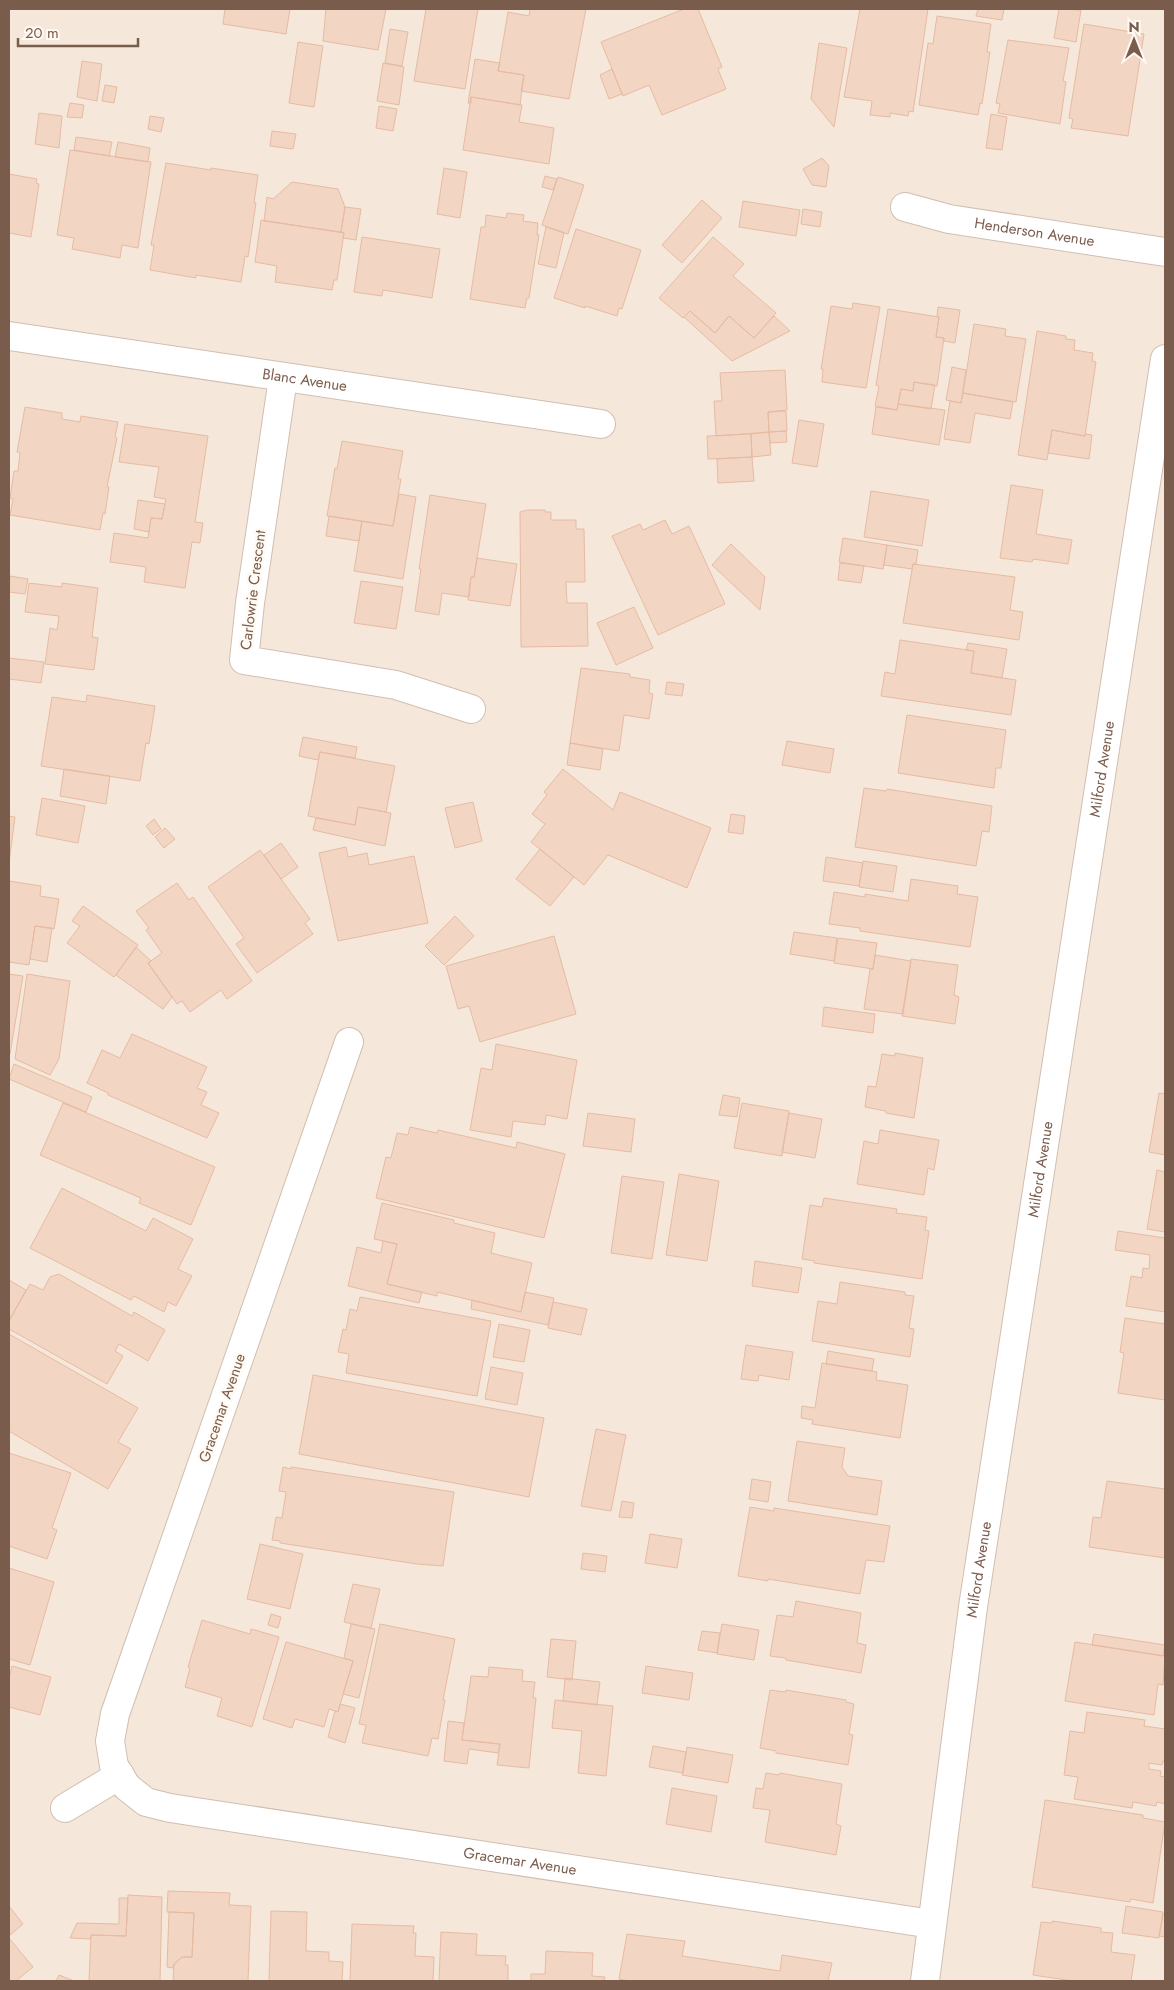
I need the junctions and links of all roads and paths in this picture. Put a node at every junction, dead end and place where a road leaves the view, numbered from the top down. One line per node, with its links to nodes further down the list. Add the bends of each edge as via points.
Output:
1 (905, 207): 2 (street, Henderson Avenue, via 949,219)
2 (1165, 252)
3 (9, 336): 5 (street, Blanc Avenue)
4 (1165, 359): 11 (street, Milford Avenue, via 972,1607)
5 (284, 378): 6 (street, Blanc Avenue); 7 (street, Carlowrie Crescent, via 244,660 396,685)
6 (601, 424)
7 (471, 709)
8 (349, 1042): 9 (street, Gracemar Avenue, via 116,1714 110,1741 114,1766)
9 (120, 1775): 10 (street); 11 (street, Gracemar Avenue, via 127,1787 146,1802 170,1808)
10 (65, 1808)
11 (932, 1924): 12 (street, Milford Avenue)
12 (925, 1981)

